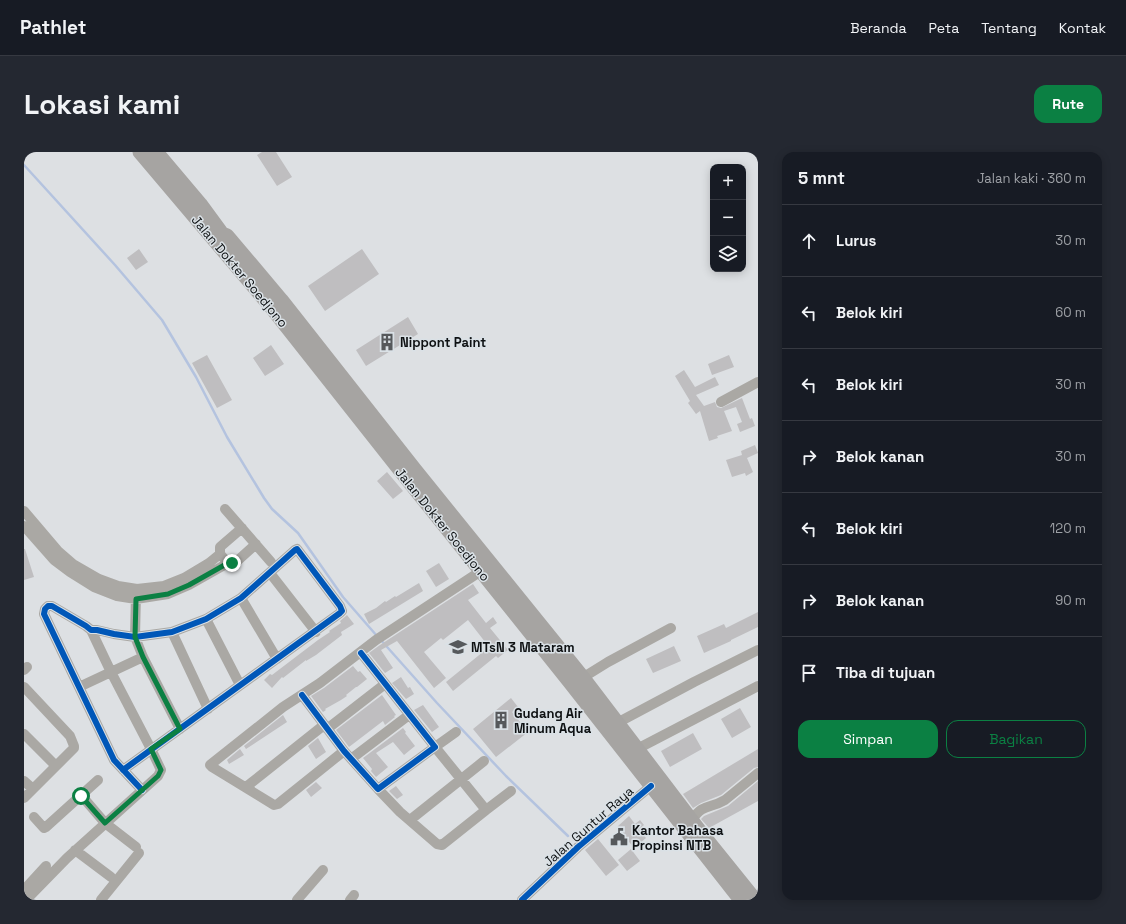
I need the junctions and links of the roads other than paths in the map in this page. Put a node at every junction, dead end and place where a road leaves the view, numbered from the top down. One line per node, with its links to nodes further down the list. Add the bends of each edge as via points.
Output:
1 (140, 152): 3 (highway, Jalan Dokter Soedjono)
2 (156, 152): 3 (highway, Jalan Dokter Soedjono, via 222,234 227,236)
3 (277, 305): 6 (highway, Jalan Dokter Soedjono)
4 (758, 382): 5 (street)
5 (721, 402)
6 (409, 472): 15 (highway, Jalan Dokter Soedjono); 30 (highway, Jalan Dokter Soedjono)
7 (225, 509): 10 (street)
8 (24, 511): 17 (street, via 58,551 73,564 98,579)
9 (24, 526): 17 (street, via 54,560 94,587 117,596)
10 (242, 528): 11 (street); 12 (street, via 220,547)
11 (256, 544): 13 (street); 14 (street, via 236,562)
12 (220, 554): 14 (street); 17 (street, via 184,578)
13 (272, 562)
14 (228, 563): 17 (street, via 168,594)
15 (482, 572): 26 (street, via 387,632); 30 (highway, Jalan Dokter Soedjono)
16 (270, 573): 18 (street); 23 (street); 23 (street, via 298,549 342,611)
17 (136, 594): 24 (street)
18 (241, 598): 19 (street); 28 (street)
19 (206, 619): 22 (street); 32 (street)
20 (671, 628): 30 (street)
21 (91, 630): 24 (street); 29 (street); 35 (street, via 52,606 45,609 44,614)
22 (172, 632): 24 (street); 37 (street)
23 (316, 632): 28 (street)
24 (135, 637): 27 (street)
25 (758, 650): 39 (street)
26 (360, 653): 31 (street); 36 (street)
27 (143, 657): 29 (street); 41 (street)
28 (277, 660): 32 (street)
29 (111, 672): 35 (street); 46 (street)
30 (580, 679): 39 (highway, Jalan Dokter Soedjono); 56 (highway, Jalan Dokter Soedjono)
31 (384, 684): 38 (street); 40 (street)
32 (240, 685): 37 (street)
33 (758, 686): 45 (street)
34 (24, 687): 50 (street, via 70,736 74,748)
35 (79, 687): 51 (street, via 114,760)
36 (302, 695): 40 (street); 57 (street, via 210,763 210,766)
37 (208, 708): 41 (street)
38 (409, 715): 44 (street); 48 (street)
39 (620, 721): 45 (highway, Jalan Dokter Soedjono)
40 (325, 727): 47 (street); 57 (street)
41 (180, 729): 46 (street)
42 (456, 732): 44 (street)
43 (24, 734): 50 (street)
44 (435, 747): 53 (street); 59 (street)
45 (640, 748): 68 (highway, Jalan Dokter Soedjono)
46 (151, 749): 51 (street); 60 (street, via 161,770)
47 (344, 751): 48 (street); 57 (street, via 278,804 273,804)
48 (351, 759): 59 (street)
49 (484, 760): 53 (street)
50 (56, 766): 58 (street)
51 (123, 770): 60 (street)
52 (758, 773): 68 (street, via 725,800 701,809)
53 (460, 779): 64 (street); 66 (street)
54 (24, 780): 58 (street)
55 (98, 780): 62 (street)
56 (651, 786): 68 (highway, Jalan Dokter Soedjono); 77 (street, Jalan Guntur Raya, via 579,846)
57 (246, 787)
58 (32, 789): 63 (street)
59 (378, 789): 66 (street)
60 (142, 790): 67 (street)
61 (511, 791): 64 (street)
62 (81, 796): 65 (street, via 44,828); 67 (street)
63 (24, 798)
64 (486, 810): 66 (street, via 442,845 437,844)
65 (34, 817)
66 (410, 820)
67 (105, 823): 69 (street); 74 (street, via 138,850)
68 (688, 824): 78 (highway, Jalan Dokter Soedjono); 79 (highway, Jalan Dokter Soedjono, via 701,832)
69 (75, 850): 72 (street); 75 (street)
70 (46, 866): 73 (street)
71 (323, 870): 76 (street)
72 (111, 877)
73 (24, 890)
74 (102, 898)
75 (26, 900)
76 (297, 900)
77 (522, 900)
78 (741, 900)
79 (755, 900)

